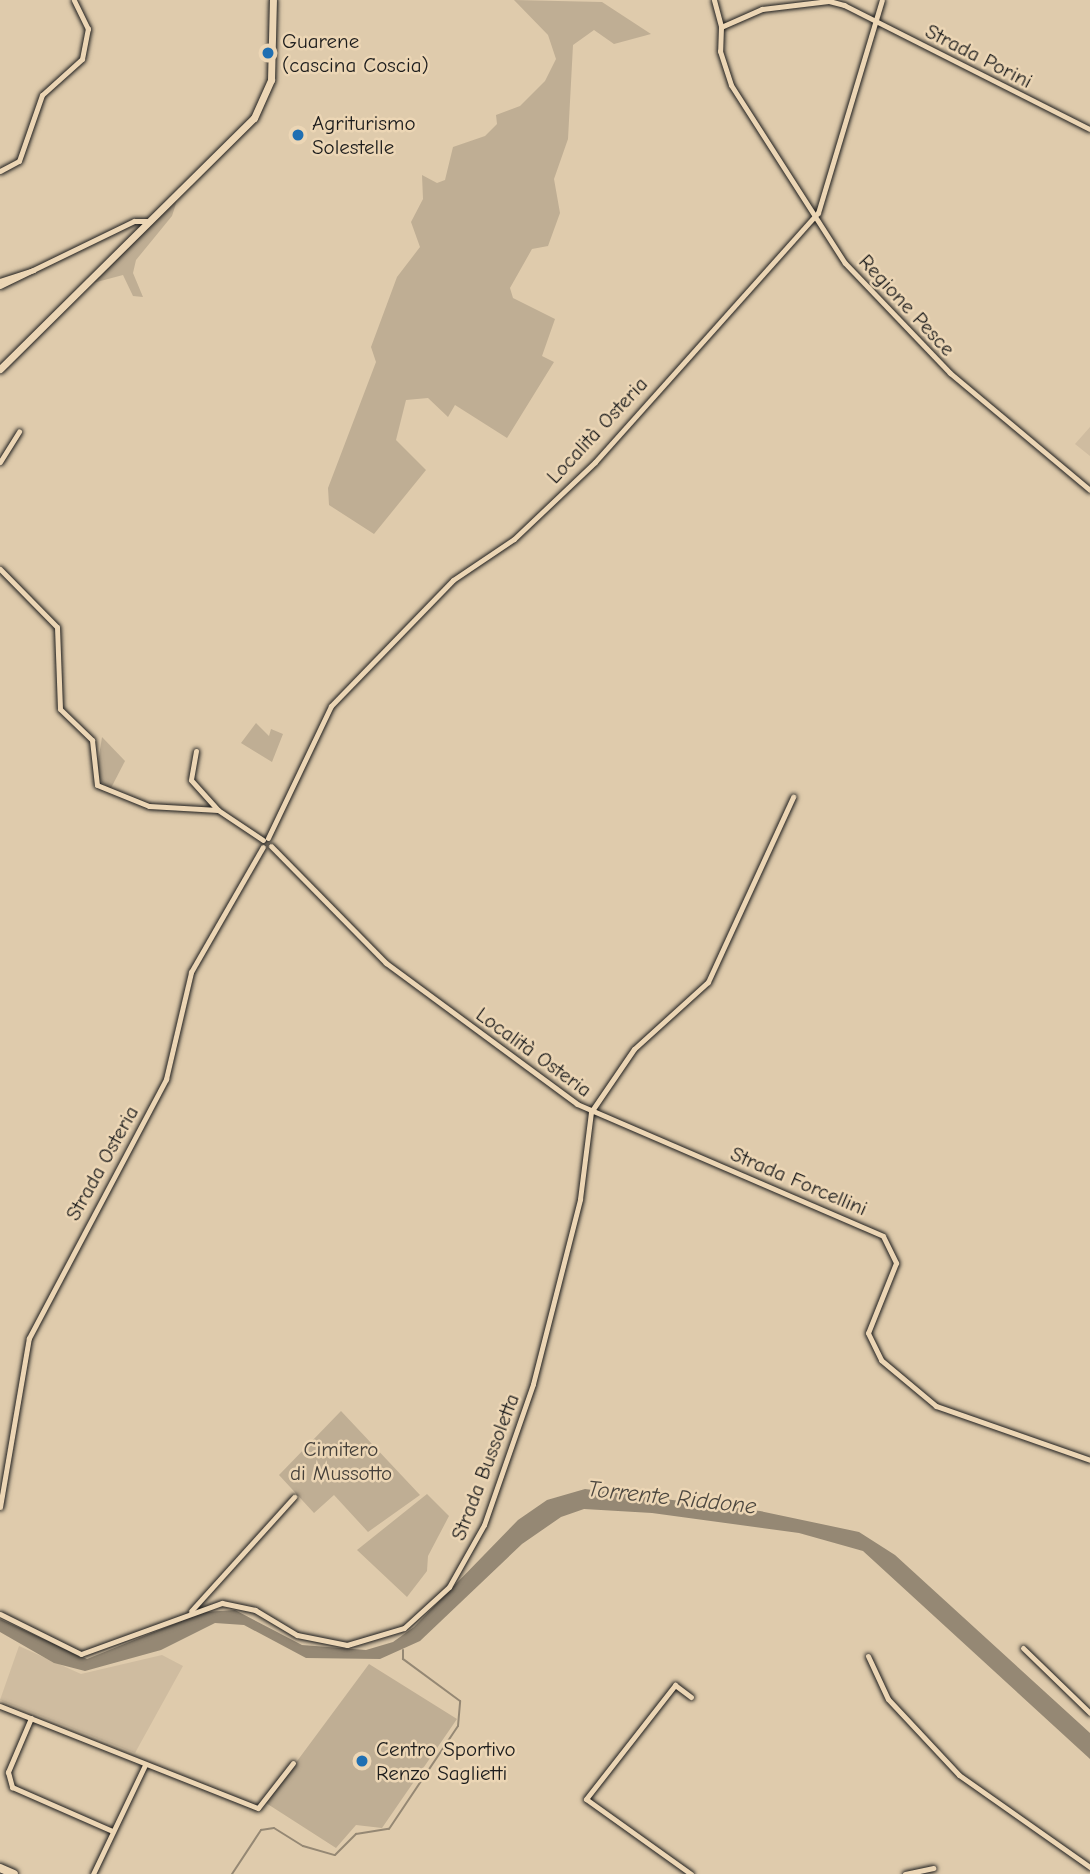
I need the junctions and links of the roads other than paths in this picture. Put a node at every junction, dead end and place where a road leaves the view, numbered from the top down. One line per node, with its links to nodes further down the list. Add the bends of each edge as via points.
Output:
1 (74, 0): 8 (street, via 88,29 85,51 42,96 19,161)
2 (273, 0): 10 (main road, via 271,80 263,105)
3 (714, 0): 6 (street)
4 (882, 0): 5 (street, Località Osteria)
5 (875, 22): 6 (street, Strada Porini, via 829,1 762,9); 7 (street, Strada Porini); 9 (street, Località Osteria)
6 (721, 27): 9 (street, Regione Pesce, via 720,51 731,85)
7 (1090, 129)
8 (0, 171)
9 (818, 213): 15 (street, Regione Pesce, via 845,263 925,349); 20 (street, Località Osteria, via 595,462 514,539 453,580 331,706)
10 (150, 221): 11 (street, via 134,221); 12 (main road)
11 (0, 283)
12 (0, 369)
13 (19, 432): 14 (street)
14 (0, 462)
15 (1090, 490)
16 (0, 569): 19 (street, via 57,627 60,709 92,740 97,785 149,806)
17 (196, 751): 19 (street, via 191,780)
18 (793, 797): 23 (street, Località Osteria, via 708,982 634,1049)
19 (218, 810): 20 (street)
20 (265, 839): 21 (street); 22 (street)
21 (271, 846): 22 (street); 23 (street, Località Osteria, via 386,963)
22 (263, 847): 26 (street, Strada Osteria, via 191,972 166,1079 29,1338)
23 (591, 1112): 24 (street, Strada Forcellini, via 883,1236 896,1263 868,1333 881,1360 936,1406); 27 (street, Strada Bussoletta, via 580,1199 533,1384 484,1525 449,1587 404,1628 365,1644 318,1642 236,1604)
24 (1090, 1461)
25 (294, 1497): 27 (street, Strada Bussoletta)
26 (0, 1507)
27 (191, 1611): 28 (street, Strada Bussoletta, via 158,1631 87,1654 55,1645)
28 (0, 1615)
29 (1023, 1648): 33 (street)
30 (868, 1656): 38 (street, via 888,1699 959,1775)
31 (691, 1697): 43 (street, via 675,1685 586,1798)
32 (0, 1706): 34 (street)
33 (1090, 1713)
34 (31, 1718): 36 (street); 37 (street, via 8,1772 12,1787)
35 (292, 1763): 36 (street, via 258,1808)
36 (145, 1765): 37 (street)
37 (112, 1831): 42 (street)
38 (1090, 1867)
39 (0, 1868): 41 (main road)
40 (933, 1868): 44 (street)
41 (15, 1874)
42 (93, 1874)
43 (691, 1874)
44 (905, 1874)

